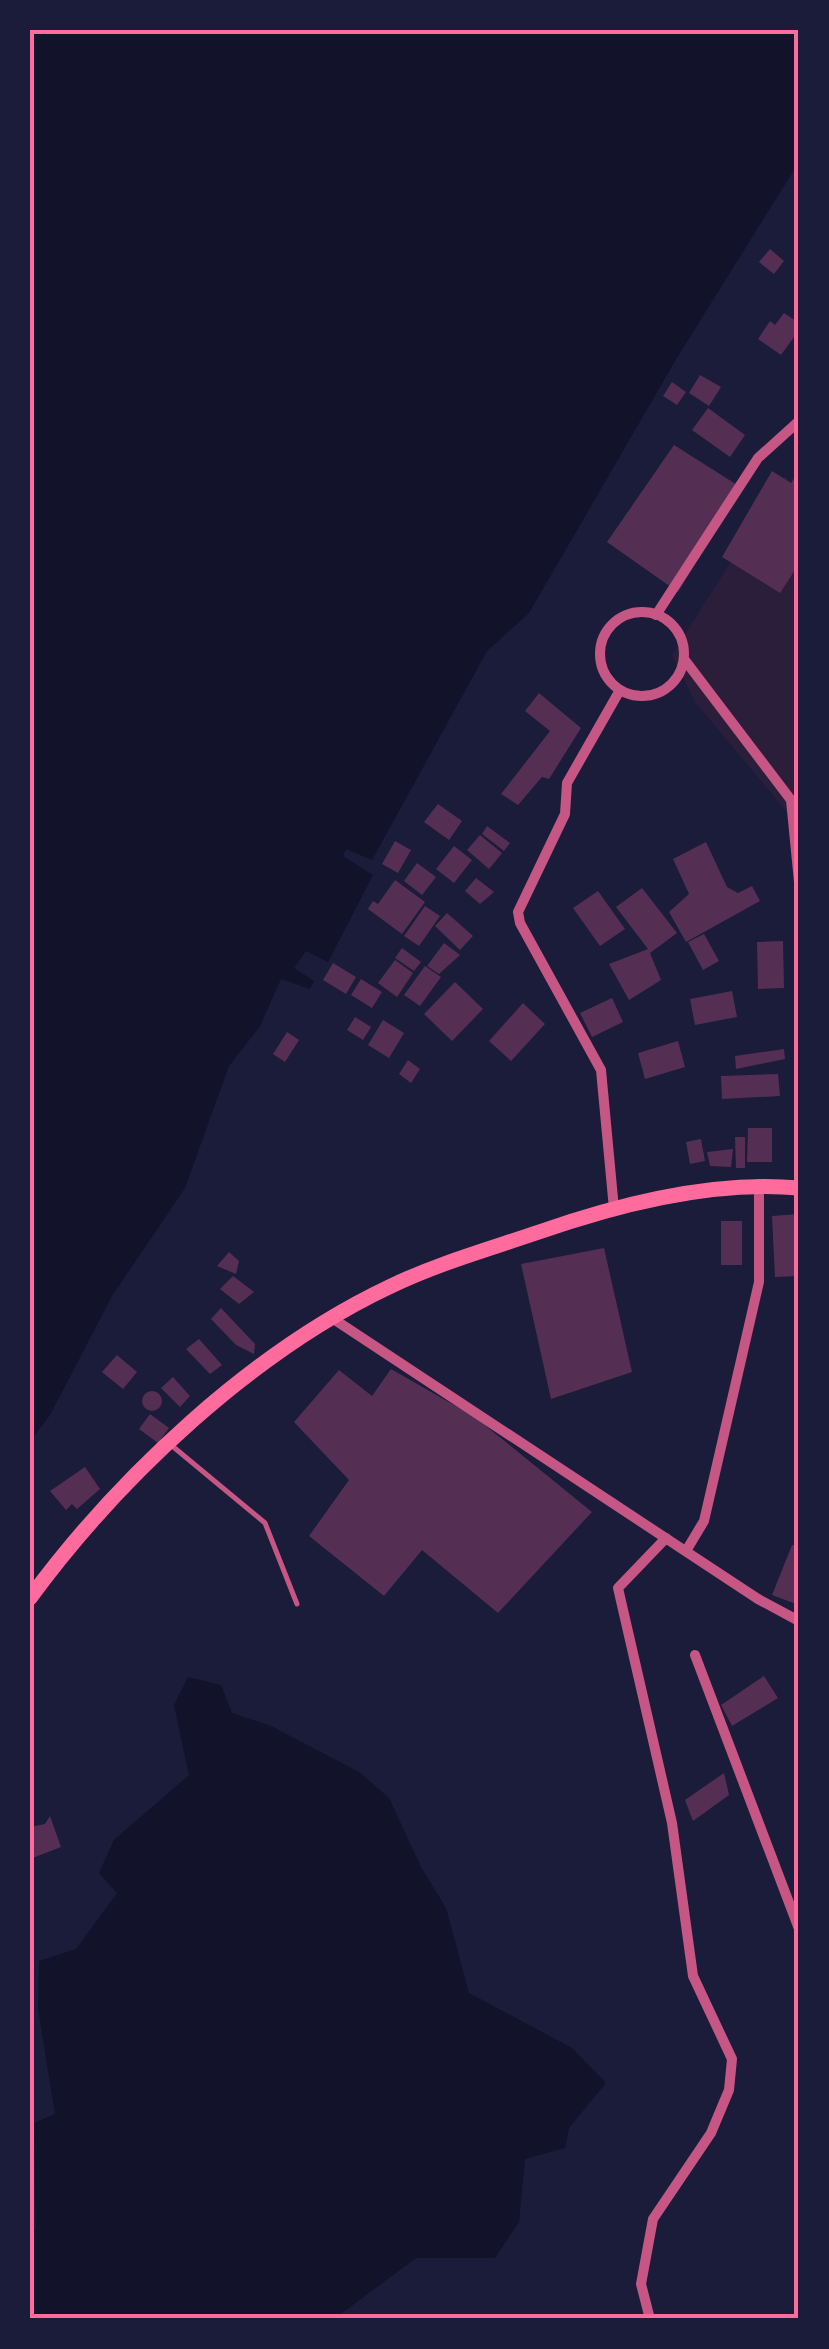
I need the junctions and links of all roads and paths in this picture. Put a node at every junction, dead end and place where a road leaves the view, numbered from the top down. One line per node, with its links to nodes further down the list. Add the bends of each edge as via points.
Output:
1 (799, 422): 2 (street, via 758,458)
2 (656, 615): 3 (street, via 678,632); 4 (street, via 617,620 601,643 602,670)
3 (684, 660): 4 (street, via 660,692 633,696); 5 (street, via 791,800)
4 (620, 690): 8 (street, via 567,782 565,814 518,912 600,1070)
5 (799, 882)
6 (759, 1184): 7 (main road); 8 (main road); 12 (street, via 759,1282 704,1522)
7 (799, 1188)
8 (614, 1209): 9 (main road, via 390,1286)
9 (332, 1318): 10 (main road); 11 (street)
10 (169, 1443): 13 (main road); 14 (lane, via 265,1523)
11 (666, 1538): 12 (street); 18 (street, via 618,1588 672,1823 693,1976 732,2059 711,2133 653,2218 641,2284)
12 (686, 1551): 15 (street)
13 (30, 1598)
14 (297, 1604)
15 (799, 1621)
16 (695, 1655): 17 (street)
17 (799, 1929)
18 (650, 2319)

